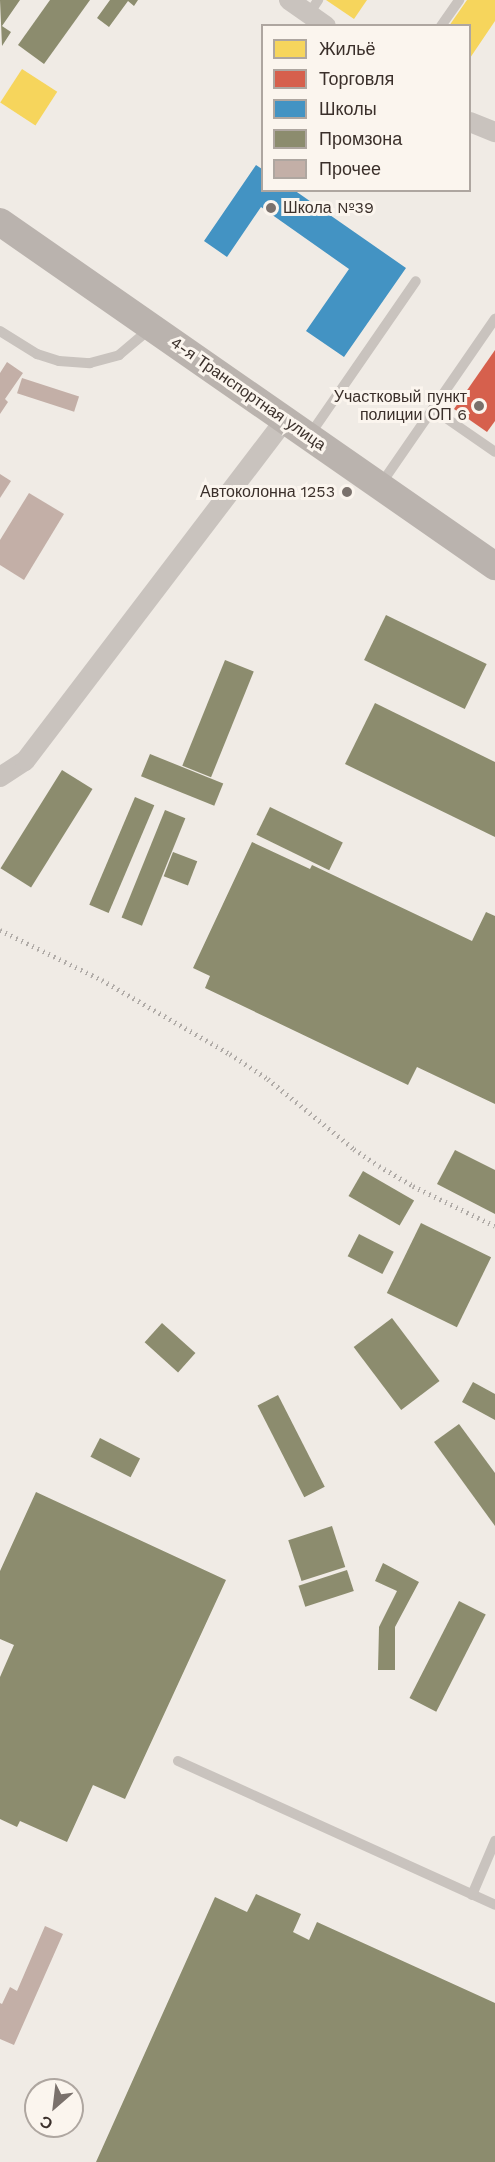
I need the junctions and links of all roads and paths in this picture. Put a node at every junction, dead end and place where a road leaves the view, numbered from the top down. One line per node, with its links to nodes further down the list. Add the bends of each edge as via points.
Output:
1 (289, 0): 3 (street)
2 (459, 0): 5 (lane)
3 (314, 7): 4 (street)
4 (325, 24)
5 (442, 24)
6 (471, 122): 7 (street)
7 (495, 132)
8 (0, 222): 11 (main road, 4-я Транспортная улица)
9 (416, 281): 15 (lane)
10 (495, 319): 13 (lane)
11 (151, 327): 12 (lane, via 119,355 90,363 59,361 37,354); 14 (main road, 4-я Транспортная улица)
12 (0, 331)
13 (433, 409): 16 (lane); 17 (lane)
14 (285, 420): 15 (main road, 4-я Транспортная улица); 19 (street, via 25,761)
15 (309, 436): 17 (main road, 4-я Транспортная улица)
16 (495, 452)
17 (380, 485): 18 (main road, 4-я Транспортная улица)
18 (495, 566)
19 (0, 777)
20 (178, 1761): 22 (lane)
21 (495, 1841): 22 (lane)
22 (472, 1895): 23 (lane)
23 (495, 1905)

